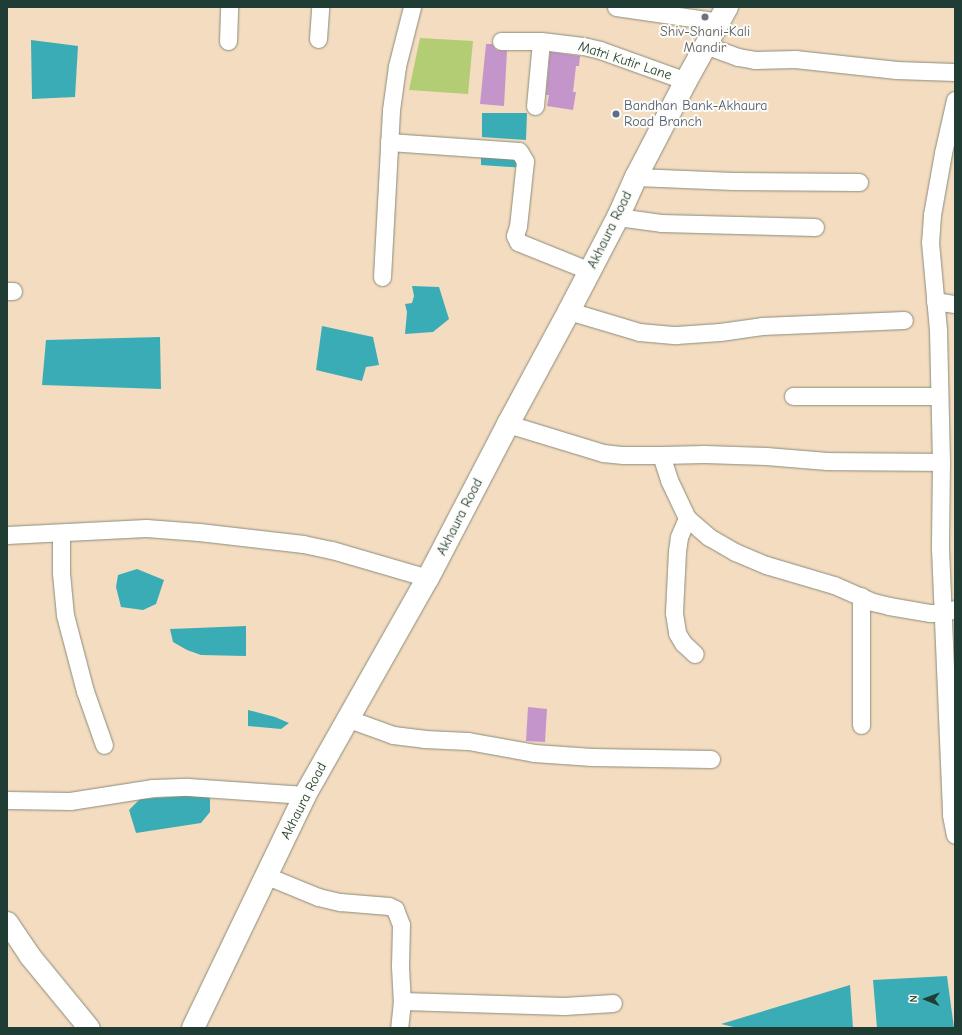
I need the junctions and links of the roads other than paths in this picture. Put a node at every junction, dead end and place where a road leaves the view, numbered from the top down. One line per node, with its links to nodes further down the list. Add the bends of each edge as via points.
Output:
1 (229, 7): 7 (street)
2 (320, 7): 6 (street)
3 (412, 7): 15 (street, via 397,66)
4 (616, 7): 5 (street)
5 (723, 14): 10 (main road, Akhaura Road)
6 (318, 39)
7 (228, 41)
8 (501, 41): 9 (street, Matri Kutir Lane)
9 (541, 41): 12 (street, Matri Kutir Lane, via 600,50); 14 (street)
10 (705, 45): 11 (street, via 738,57 755,60 795,59 896,70); 12 (main road, Akhaura Road)
11 (955, 72)
12 (686, 81): 16 (main road, Akhaura Road)
13 (955, 100): 22 (street, via 932,215 930,242)
14 (535, 106)
15 (389, 142): 20 (street, via 519,151 525,161 515,236 518,242); 21 (street)
16 (636, 176): 17 (street, via 733,181); 18 (main road, Akhaura Road)
17 (859, 182)
18 (618, 216): 19 (street, via 661,223); 20 (main road, Akhaura Road)
19 (815, 227)
20 (590, 271): 24 (main road, Akhaura Road)
21 (382, 277)
22 (935, 301): 23 (street); 27 (street)
23 (955, 304)
24 (569, 311): 25 (street, via 639,332 670,335 762,326); 28 (main road, Akhaura Road)
25 (904, 320)
26 (794, 396): 27 (street)
27 (939, 396): 30 (street)
28 (508, 424): 29 (street, via 603,453); 34 (main road, Akhaura Road)
29 (661, 455): 30 (street, via 704,454 827,461); 31 (street, via 669,480)
30 (940, 462): 36 (street, via 940,548)
31 (687, 518): 35 (street, via 709,537 735,552 766,565 834,585); 37 (street, via 676,551 674,617 680,638)
32 (61, 533): 33 (street); 34 (street, via 146,528 290,543 332,550); 40 (street, via 60,573 65,615 85,691)
33 (7, 535)
34 (428, 578): 38 (main road, Akhaura Road)
35 (861, 596): 36 (street, via 889,606 930,613); 39 (street)
36 (948, 611): 42 (street)
37 (695, 654)
38 (349, 719): 41 (street, via 393,735 468,740 534,753 592,757); 43 (main road, Akhaura Road)
39 (862, 725)
40 (104, 745)
41 (712, 759)
42 (952, 779): 45 (street, via 951,815)
43 (305, 795): 44 (street, via 188,787 153,788 70,801); 46 (main road, Akhaura Road)
44 (7, 800)
45 (955, 835)
46 (267, 876): 48 (street, via 318,897 340,902 389,906 395,909 401,925); 51 (main road, Akhaura Road)
47 (7, 922): 50 (street, via 29,955)
48 (402, 1001): 49 (street, via 564,1006); 52 (street)
49 (613, 1003)
50 (89, 1028)
51 (193, 1028)
52 (399, 1028)

